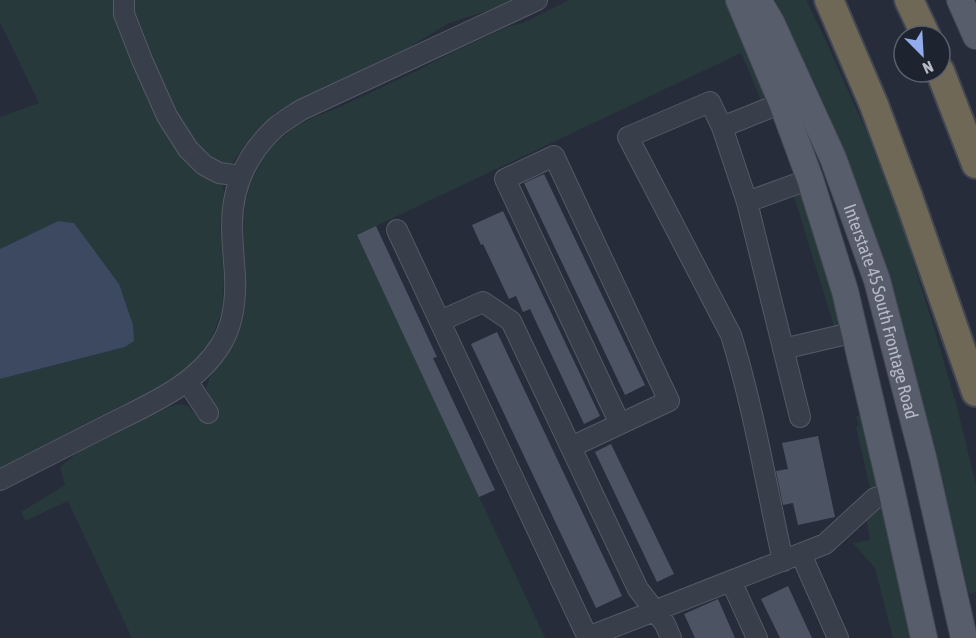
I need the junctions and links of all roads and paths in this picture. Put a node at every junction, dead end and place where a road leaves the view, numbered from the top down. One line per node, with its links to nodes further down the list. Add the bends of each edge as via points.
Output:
1 (124, 0): 14 (lane, via 124,14 142,60 167,116 188,149 219,173)
2 (537, 0): 14 (lane, via 301,110 276,127 257,147)
3 (740, 0): 11 (main road)
4 (758, 0): 38 (main road, Interstate 45 South Frontage Road, via 833,158 877,280)
5 (829, 0): 22 (highway, via 874,105)
6 (909, 0): 8 (highway)
7 (960, 0): 9 (main road)
8 (920, 24)
9 (976, 36)
10 (945, 84): 13 (highway)
11 (782, 103): 12 (lane); 15 (main road)
12 (722, 127): 16 (lane); 30 (lane, via 710,102 628,137 731,335 755,425)
13 (976, 164)
14 (241, 176): 21 (lane, via 232,225 235,287 229,327 221,345 200,372)
15 (810, 179): 16 (lane); 19 (main road)
16 (747, 202): 20 (lane)
17 (397, 230): 18 (lane)
18 (440, 321): 26 (lane, via 483,302 512,321); 33 (lane)
19 (855, 332): 20 (lane); 28 (main road)
20 (783, 349): 24 (lane)
21 (187, 381): 23 (lane); 27 (lane)
22 (976, 392)
23 (208, 413)
24 (800, 417)
25 (620, 424): 25 (lane, via 669,402 554,156 505,179); 26 (lane)
26 (571, 447): 32 (lane, via 638,589)
27 (0, 480)
28 (892, 493): 29 (lane, via 875,498 825,544); 37 (main road)
29 (801, 554): 30 (lane); 36 (lane)
30 (783, 561): 31 (lane)
31 (731, 581): 32 (lane); 35 (lane)
32 (655, 611): 33 (lane); 34 (lane)
33 (588, 638)
34 (671, 638)
35 (757, 638)
36 (838, 638)
37 (924, 638)
38 (964, 638)

